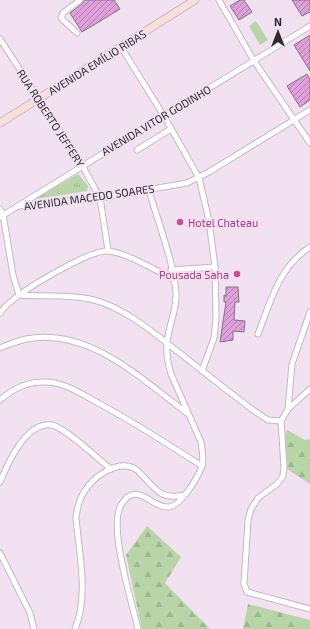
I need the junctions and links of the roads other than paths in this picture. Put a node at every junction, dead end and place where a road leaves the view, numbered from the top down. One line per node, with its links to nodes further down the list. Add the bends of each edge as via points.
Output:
1 (80, 0): 5 (street, via 62,14 61,18)
2 (195, 0): 7 (street, AVENIDA EMÍLIO RIBAS)
3 (219, 0): 8 (street)
4 (310, 26): 8 (street, AVENIDA VITOR GODINHO)
5 (77, 33)
6 (0, 39): 9 (street, RUA ROBERTO JEFFERY)
7 (121, 47): 9 (street, AVENIDA EMÍLIO RIBAS); 11 (street)
8 (254, 61): 11 (street, AVENIDA VITOR GODINHO); 12 (street)
9 (38, 99): 13 (street, AVENIDA EMÍLIO RIBAS); 17 (street, RUA ROBERTO JEFFERY)
10 (310, 110): 12 (street, AVENIDA MACEDO SOARES)
11 (164, 116): 14 (street); 17 (street, AVENIDA VITOR GODINHO)
12 (294, 120): 15 (street); 18 (street, AVENIDA MACEDO SOARES)
13 (0, 123)
14 (171, 129): 16 (street); 18 (street)
15 (310, 143)
16 (137, 150)
17 (82, 165): 20 (street, AVENIDA VITOR GODINHO); 21 (street, RUA ROBERTO JEFFERY)
18 (198, 178): 19 (street, AVENIDA MACEDO SOARES, via 187,183); 28 (street, via 209,221)
19 (149, 190): 21 (street, AVENIDA MACEDO SOARES); 29 (street)
20 (34, 196): 22 (street); 23 (street, AVENIDA VITOR GODINHO)
21 (100, 198): 22 (street, AVENIDA MACEDO SOARES); 27 (street, RUA ROBERTO JEFFERY)
22 (36, 204): 23 (street, AVENIDA MACEDO SOARES)
23 (16, 207): 25 (street, AVENIDA VITOR GODINHO)
24 (0, 209): 25 (street)
25 (2, 215): 31 (street)
26 (310, 248): 34 (street, via 294,259 286,269)
27 (108, 250): 30 (street); 31 (street, via 63,269)
28 (215, 267): 29 (street); 37 (street, via 214,338)
29 (172, 270): 30 (street)
30 (174, 279): 35 (street, via 175,312)
31 (19, 295): 32 (street); 35 (street, via 93,300 132,318)
32 (0, 312)
33 (310, 312): 40 (street, via 292,364)
34 (258, 334)
35 (167, 343): 37 (street); 41 (street, via 171,374)
36 (0, 348): 41 (street, via 26,339 53,338 85,344 110,357)
37 (202, 371): 42 (street, via 263,417 268,420)
38 (310, 390): 40 (street)
39 (0, 400): 43 (street, via 27,384 47,382 66,386 132,422)
40 (288, 409): 42 (street)
41 (187, 413): 43 (street, via 201,442)
42 (282, 420): 48 (street, via 283,476 277,484 258,498 251,509 244,584 248,592)
43 (202, 466): 46 (street)
44 (111, 469): 45 (street, via 62,429 52,425 43,426 34,428 26,435); 46 (street, via 128,466 135,469 166,497); 50 (street, via 96,478 84,492 78,508 76,518 83,600)
45 (0, 482)
46 (185, 495): 51 (street, via 171,507 164,507 141,495 127,497 117,515 122,557)
47 (0, 553): 49 (street, via 30,613)
48 (310, 609)
49 (34, 629)
50 (75, 629)
51 (138, 629)

